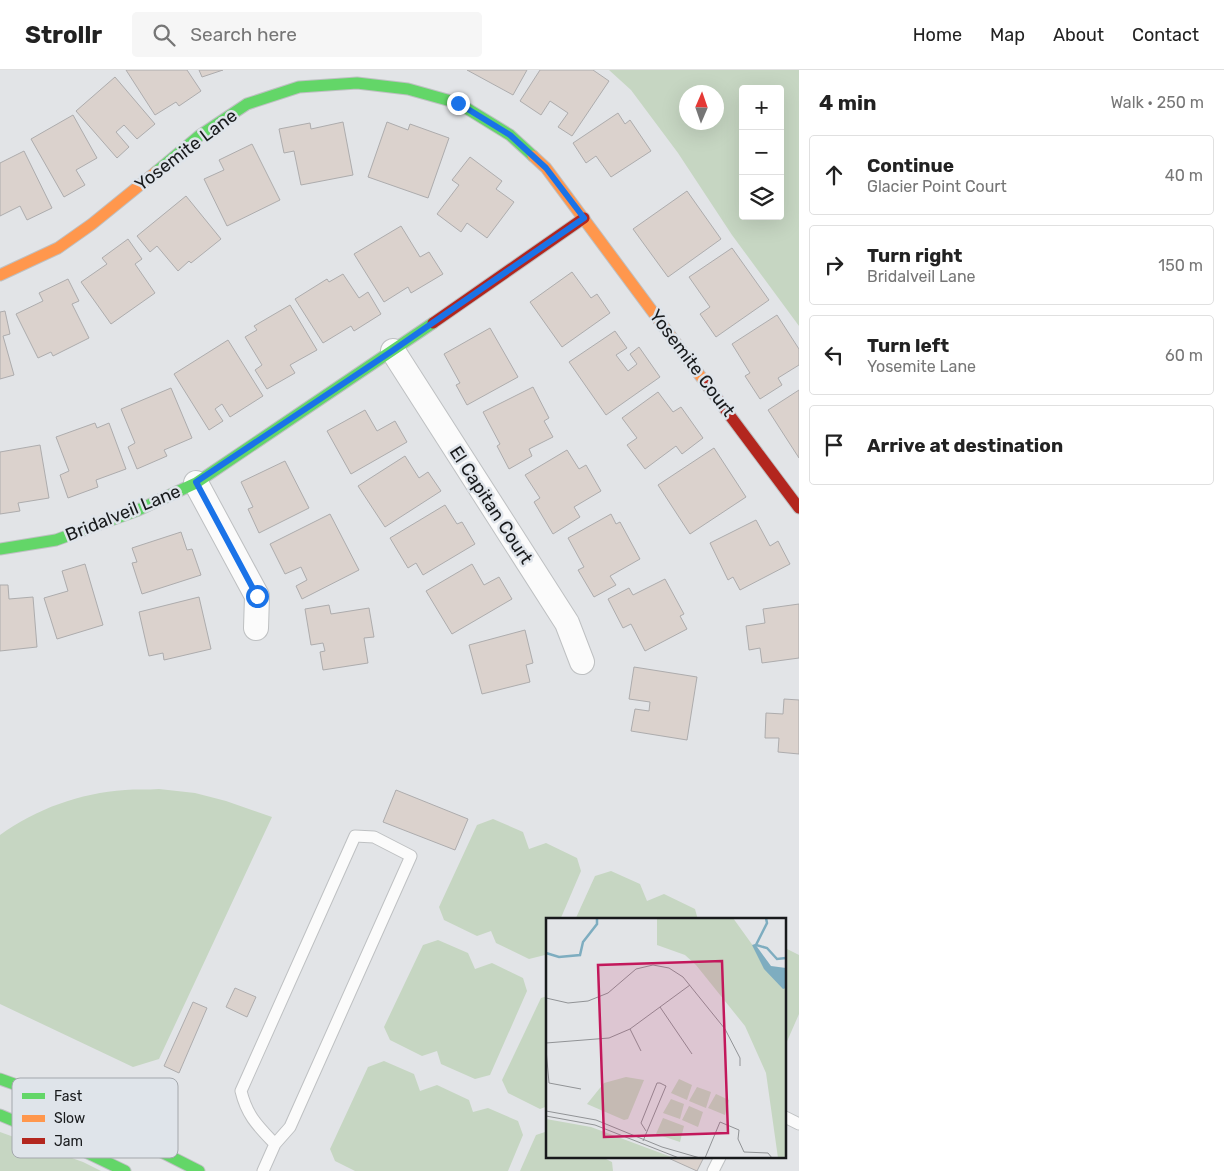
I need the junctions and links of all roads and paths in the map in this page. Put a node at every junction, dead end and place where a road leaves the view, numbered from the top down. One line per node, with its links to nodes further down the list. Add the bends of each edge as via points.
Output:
1 (584, 218): 2 (street, Yosemite Lane, via 546,168 510,135 458,103 408,89 357,83 299,87 247,104 198,136 58,248); 3 (street, Bridalveil Lane); 5 (street, Yosemite Court)
2 (0, 276)
3 (392, 351): 4 (street, Bridalveil Lane); 8 (street, El Capitan Court, via 567,623)
4 (196, 482): 6 (street, Bridalveil Lane, via 136,511 56,540); 7 (street, via 257,596)
5 (799, 508)
6 (0, 549)
7 (256, 628)
8 (582, 662)
9 (0, 1079): 10 (street)
10 (12, 1084)
11 (0, 1115): 13 (street)
12 (786, 1118): 14 (lane)
13 (12, 1120)
14 (799, 1124)
15 (276, 1144): 15 (lane, via 290,1127 411,856 374,837 354,836 241,1090 244,1104 255,1123); 21 (lane)
16 (98, 1158): 19 (street)
17 (173, 1158): 20 (street)
18 (720, 1158): 22 (lane)
19 (125, 1171)
20 (199, 1171)
21 (263, 1171)
22 (714, 1171)

